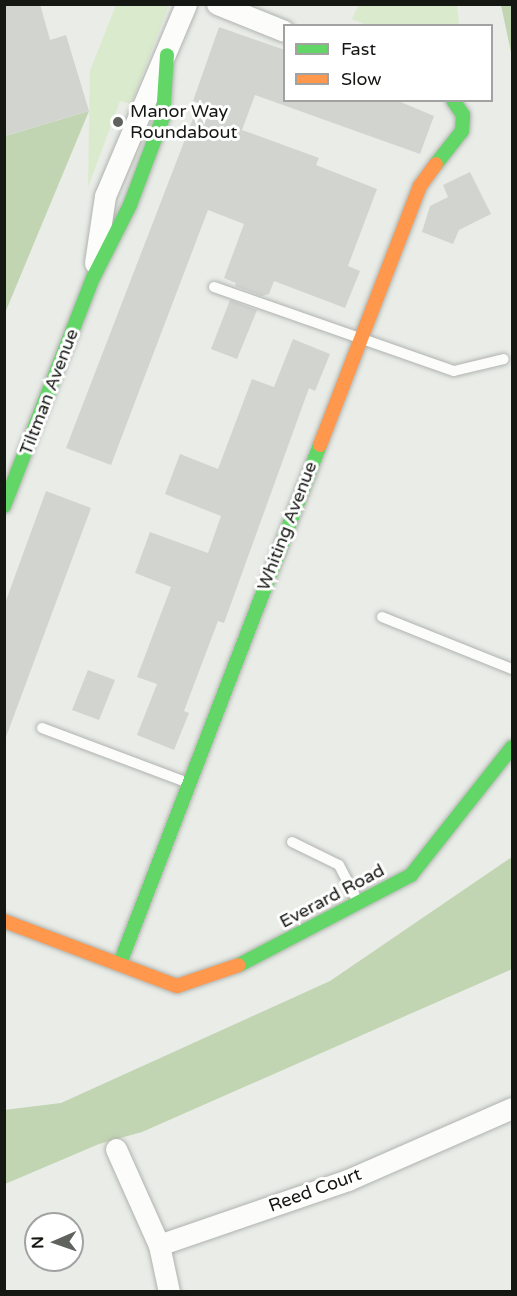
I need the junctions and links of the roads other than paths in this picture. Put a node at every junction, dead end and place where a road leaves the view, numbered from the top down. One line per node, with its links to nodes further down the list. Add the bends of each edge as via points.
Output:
1 (186, 4): 5 (street, Tiltman Avenue, via 105,196)
2 (217, 4): 3 (street)
3 (283, 30)
4 (454, 102): 7 (street, Whiting Avenue, via 463,115 462,131 420,186)
5 (93, 278): 9 (street, Tiltman Avenue)
6 (214, 287): 7 (lane)
7 (360, 339): 8 (lane, via 454,371); 14 (street, Whiting Avenue)
8 (504, 359)
9 (4, 506)
10 (382, 617): 11 (lane)
11 (513, 669)
12 (42, 728): 14 (lane)
13 (513, 747): 16 (street, Everard Road, via 411,874)
14 (188, 783): 18 (street, Whiting Avenue)
15 (292, 842): 16 (lane, via 339,865)
16 (358, 902): 18 (street, Everard Road, via 222,974 177,986)
17 (4, 921): 18 (street, Everard Road)
18 (120, 963)
19 (513, 1108): 21 (street, Reed Court, via 348,1180)
20 (116, 1149): 21 (street)
21 (159, 1245): 22 (street)
22 (169, 1292)

